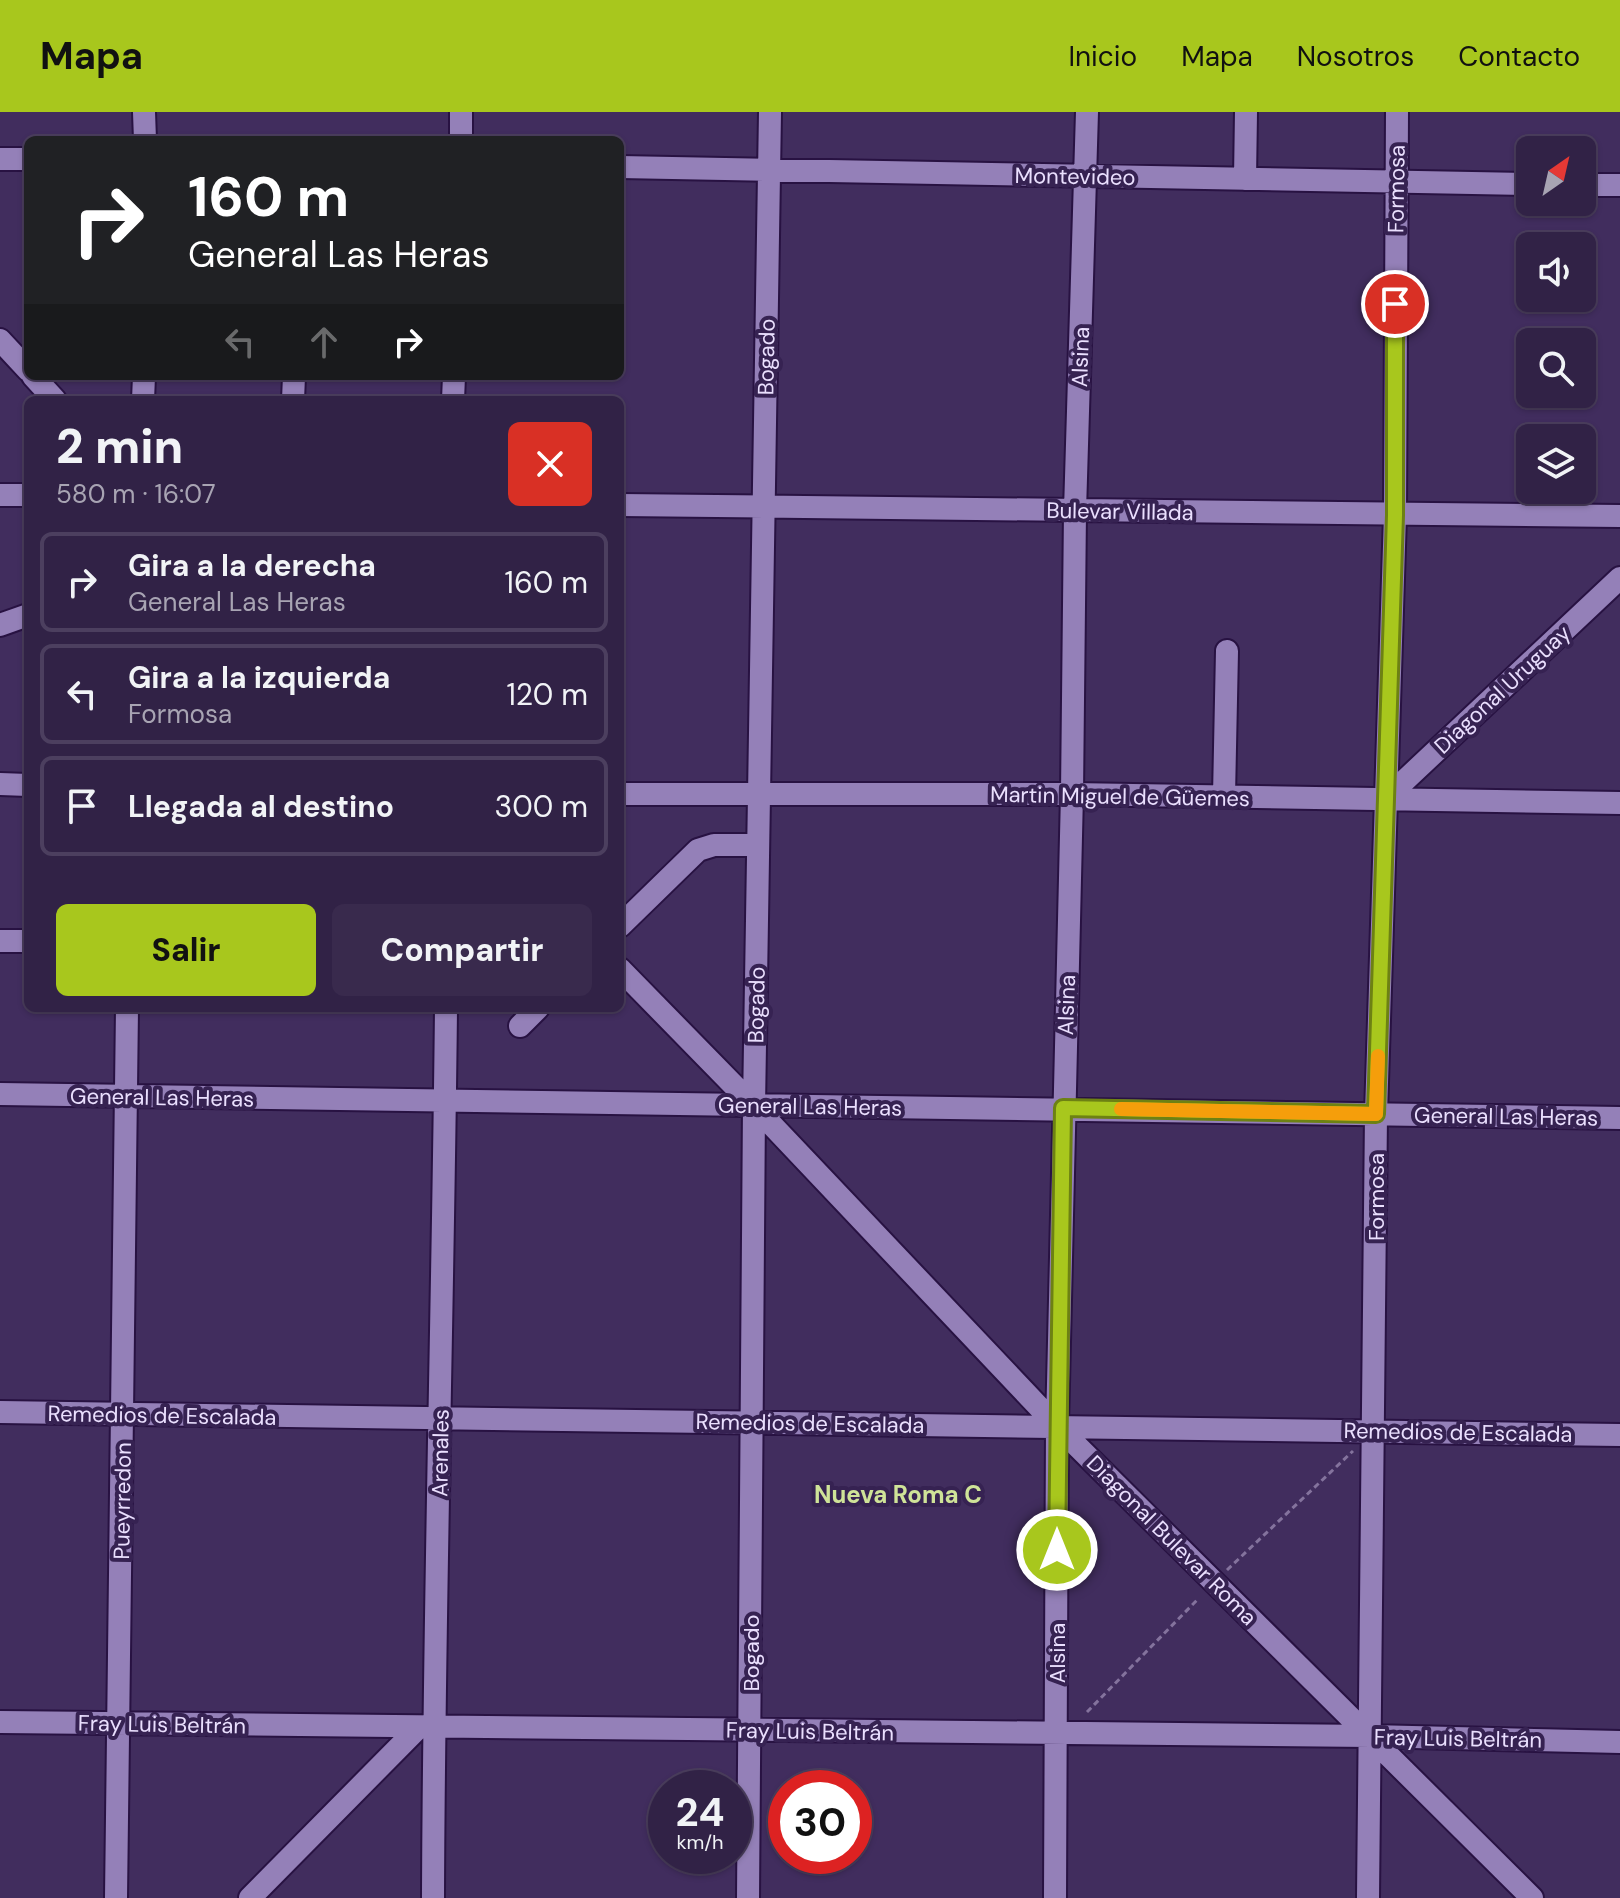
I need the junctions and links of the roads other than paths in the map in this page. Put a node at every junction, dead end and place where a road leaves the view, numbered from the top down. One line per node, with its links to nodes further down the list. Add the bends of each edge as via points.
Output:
1 (144, 112): 7 (street)
2 (461, 112): 8 (street)
3 (770, 112): 12 (street, Bogado)
4 (1087, 112): 13 (street, Alsina)
5 (1246, 112): 14 (street)
6 (1397, 112): 15 (street, Formosa)
7 (145, 136)
8 (461, 136)
9 (0, 159): 10 (street)
10 (24, 159)
11 (624, 167): 12 (street, Montevideo)
12 (769, 170): 13 (street, Montevideo); 26 (street, Bogado)
13 (1086, 176): 14 (street, Montevideo); 27 (street, Alsina)
14 (1245, 179): 15 (street, Montevideo)
15 (1396, 183): 16 (street, Montevideo); 28 (street, Formosa)
16 (1516, 184)
17 (1596, 185): 18 (street)
18 (1620, 185)
19 (0, 340): 20 (street)
20 (24, 366)
21 (37, 380): 22 (street)
22 (51, 396)
23 (0, 495): 24 (street)
24 (24, 495)
25 (624, 505): 26 (street, Bulevar Villada)
26 (764, 505): 27 (street, Bulevar Villada); 36 (street, Bogado)
27 (1075, 511): 28 (street, Bulevar Villada); 38 (street, Alsina)
28 (1395, 515): 29 (street, Bulevar Villada); 40 (street, Formosa)
29 (1620, 516)
30 (1620, 578): 40 (street, Diagonal Uruguay)
31 (24, 616): 32 (street)
32 (0, 625)
33 (1227, 651): 39 (street)
34 (0, 784): 35 (street)
35 (24, 785)
36 (758, 793): 37 (street, Martin Miguel de Güemes); 38 (street, Martin Miguel de Güemes); 42 (street, Bogado)
37 (624, 794)
38 (1072, 794): 39 (street, Martin Miguel de Güemes); 55 (street, Alsina)
39 (1224, 796): 40 (street, Martin Miguel de Güemes)
40 (1384, 800): 41 (street, Martin Miguel de Güemes); 56 (street, Formosa)
41 (1620, 803)
42 (758, 845): 43 (street, via 698,850); 54 (street, Bogado)
43 (624, 922)
44 (0, 941): 45 (street)
45 (24, 941)
46 (624, 973): 54 (street, Diagonal Bulevar Roma)
47 (127, 1012): 52 (street, Pueyrredon)
48 (446, 1012): 53 (street, Arenales)
49 (534, 1012): 50 (street)
50 (520, 1026)
51 (0, 1094): 52 (street, General Las Heras)
52 (128, 1097): 53 (street, General Las Heras); 59 (street, Pueyrredon)
53 (445, 1102): 54 (street, General Las Heras); 60 (street, Arenales)
54 (754, 1106): 55 (street, General Las Heras); 61 (street, Bogado); 62 (street, Diagonal Bulevar Roma)
55 (1063, 1108): 56 (street, General Las Heras); 62 (street, Alsina)
56 (1376, 1114): 57 (street, General Las Heras); 63 (street, Formosa)
57 (1620, 1118)
58 (0, 1412): 59 (street, Remedios de Escalada)
59 (123, 1415): 60 (street, Remedios de Escalada); 66 (street, Pueyrredon)
60 (441, 1418): 61 (street, Remedios de Escalada); 67 (street, Arenales)
61 (753, 1422): 62 (street, Remedios de Escalada); 68 (street, Bogado)
62 (1057, 1426): 63 (street, Remedios de Escalada); 69 (street, Alsina); 70 (street, Diagonal Bulevar Roma)
63 (1375, 1431): 64 (street, Remedios de Escalada); 70 (street, Formosa)
64 (1620, 1435)
65 (0, 1722): 66 (street, Fray Luis Beltrán)
66 (119, 1724): 67 (street, Fray Luis Beltrán); 72 (street, Pueyrredon)
67 (426, 1728): 68 (street, Fray Luis Beltrán); 73 (street); 74 (street, Arenales)
68 (751, 1731): 69 (street, Fray Luis Beltrán); 75 (street, Bogado)
69 (1057, 1734): 70 (street, Fray Luis Beltrán); 76 (street, Alsina)
70 (1371, 1736): 71 (street, Fray Luis Beltrán); 77 (street, Formosa); 78 (street, Diagonal Bulevar Roma)
71 (1620, 1742)
72 (116, 1898)
73 (250, 1898)
74 (433, 1898)
75 (748, 1898)
76 (1055, 1898)
77 (1368, 1898)
78 (1532, 1898)

